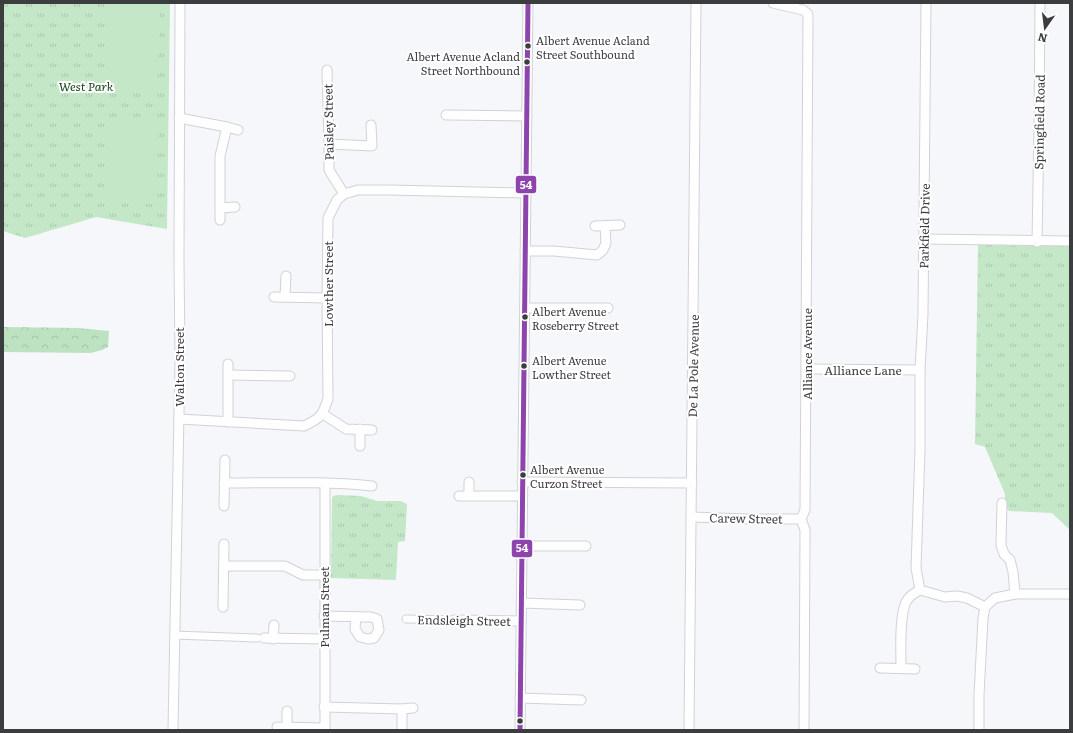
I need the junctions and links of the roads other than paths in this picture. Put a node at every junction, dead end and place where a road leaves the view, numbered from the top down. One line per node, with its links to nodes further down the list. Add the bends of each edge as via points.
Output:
1 (180, 3): 10 (street, Walton Street)
2 (528, 3): 9 (street)
3 (696, 3): 49 (street, De La Pole Avenue)
4 (773, 3): 34 (street, Alliance Avenue, via 803,10 808,14)
5 (926, 3): 23 (street, Parkfield Drive)
6 (1040, 3): 24 (street, Springfield Road)
7 (327, 70): 14 (street, Paisley Street)
8 (446, 115): 9 (street)
9 (527, 116): 15 (street)
10 (179, 118): 12 (street); 39 (street, Walton Street)
11 (371, 125): 14 (street, via 372,146)
12 (227, 127): 13 (street); 18 (street, via 220,156)
13 (238, 130)
14 (329, 144): 16 (street, Paisley Street, via 329,170)
15 (526, 193): 16 (street, via 358,190); 26 (street)
16 (344, 194): 30 (street, Lowther Street, via 337,200 328,218)
17 (235, 207): 18 (street)
18 (220, 208): 19 (street)
19 (220, 220)
20 (620, 225): 22 (street)
21 (595, 226): 22 (street)
22 (605, 226): 26 (street, via 606,243 603,250 597,254)
23 (924, 240): 24 (street); 35 (street, Parkfield Drive)
24 (1037, 242): 25 (street)
25 (1070, 242)
26 (525, 251): 31 (street)
27 (286, 276): 28 (street)
28 (285, 296): 29 (street); 30 (street)
29 (274, 297)
30 (327, 298): 38 (street, Lowther Street, via 328,399)
31 (524, 308): 32 (street); 46 (street)
32 (608, 308)
33 (228, 364): 36 (street)
34 (806, 370): 35 (street, Alliance Lane); 57 (street, Alliance Avenue, via 805,510)
35 (920, 370): 63 (street, Parkfield Drive, via 916,568)
36 (229, 375): 37 (street); 40 (street)
37 (290, 376)
38 (323, 414): 40 (street, via 304,426); 41 (street, via 346,429)
39 (179, 419): 40 (street); 76 (street, Walton Street)
40 (228, 422)
41 (360, 429): 42 (street); 43 (street)
42 (372, 430)
43 (360, 446)
44 (225, 460): 47 (street)
45 (469, 482): 51 (street)
46 (522, 482): 49 (street); 53 (street)
47 (224, 483): 48 (street); 55 (street)
48 (325, 483): 50 (street); 62 (street, Pulman Street)
49 (692, 483): 56 (street, De La Pole Avenue)
50 (372, 486)
51 (469, 495): 52 (street); 53 (street)
52 (459, 496)
53 (522, 496): 59 (street)
54 (1002, 503): 64 (street, via 1000,545 1010,560)
55 (224, 506)
56 (692, 517): 57 (street, Carew Street); 94 (street, De La Pole Avenue)
57 (801, 518): 95 (street, Alliance Avenue, via 805,530)
58 (224, 544): 61 (street)
59 (522, 546): 60 (street); 66 (street)
60 (586, 546)
61 (224, 566): 62 (street, via 285,566 303,575); 68 (street)
62 (325, 575): 70 (street, Pulman Street)
63 (920, 590): 69 (street, via 967,598); 80 (street, via 907,601 903,611)
64 (1015, 594): 65 (street); 69 (street, via 995,598)
65 (1070, 594)
66 (521, 603): 67 (street); 74 (street)
67 (580, 605)
68 (223, 607)
69 (985, 607): 96 (street)
70 (324, 616): 71 (street); 78 (street, Pulman Street)
71 (356, 617)
72 (406, 619): 73 (street, Endsleigh Street)
73 (455, 620): 74 (street, Endsleigh Street)
74 (521, 621): 82 (street)
75 (274, 625): 77 (street)
76 (174, 635): 77 (street); 92 (street, Walton Street)
77 (265, 638): 78 (street)
78 (324, 639): 84 (street, Pulman Street)
79 (880, 668): 80 (street)
80 (901, 668): 81 (street)
81 (915, 668)
82 (520, 698): 83 (street); 93 (street)
83 (580, 700)
84 (324, 707): 86 (street); 90 (street, Pulman Street)
85 (413, 708): 86 (street)
86 (402, 709): 91 (street)
87 (287, 711): 89 (street)
88 (276, 727): 89 (street)
89 (287, 727): 90 (street)
90 (325, 729)
91 (402, 729)
92 (173, 730)
93 (520, 730)
94 (689, 730)
95 (804, 730)
96 (979, 730)

